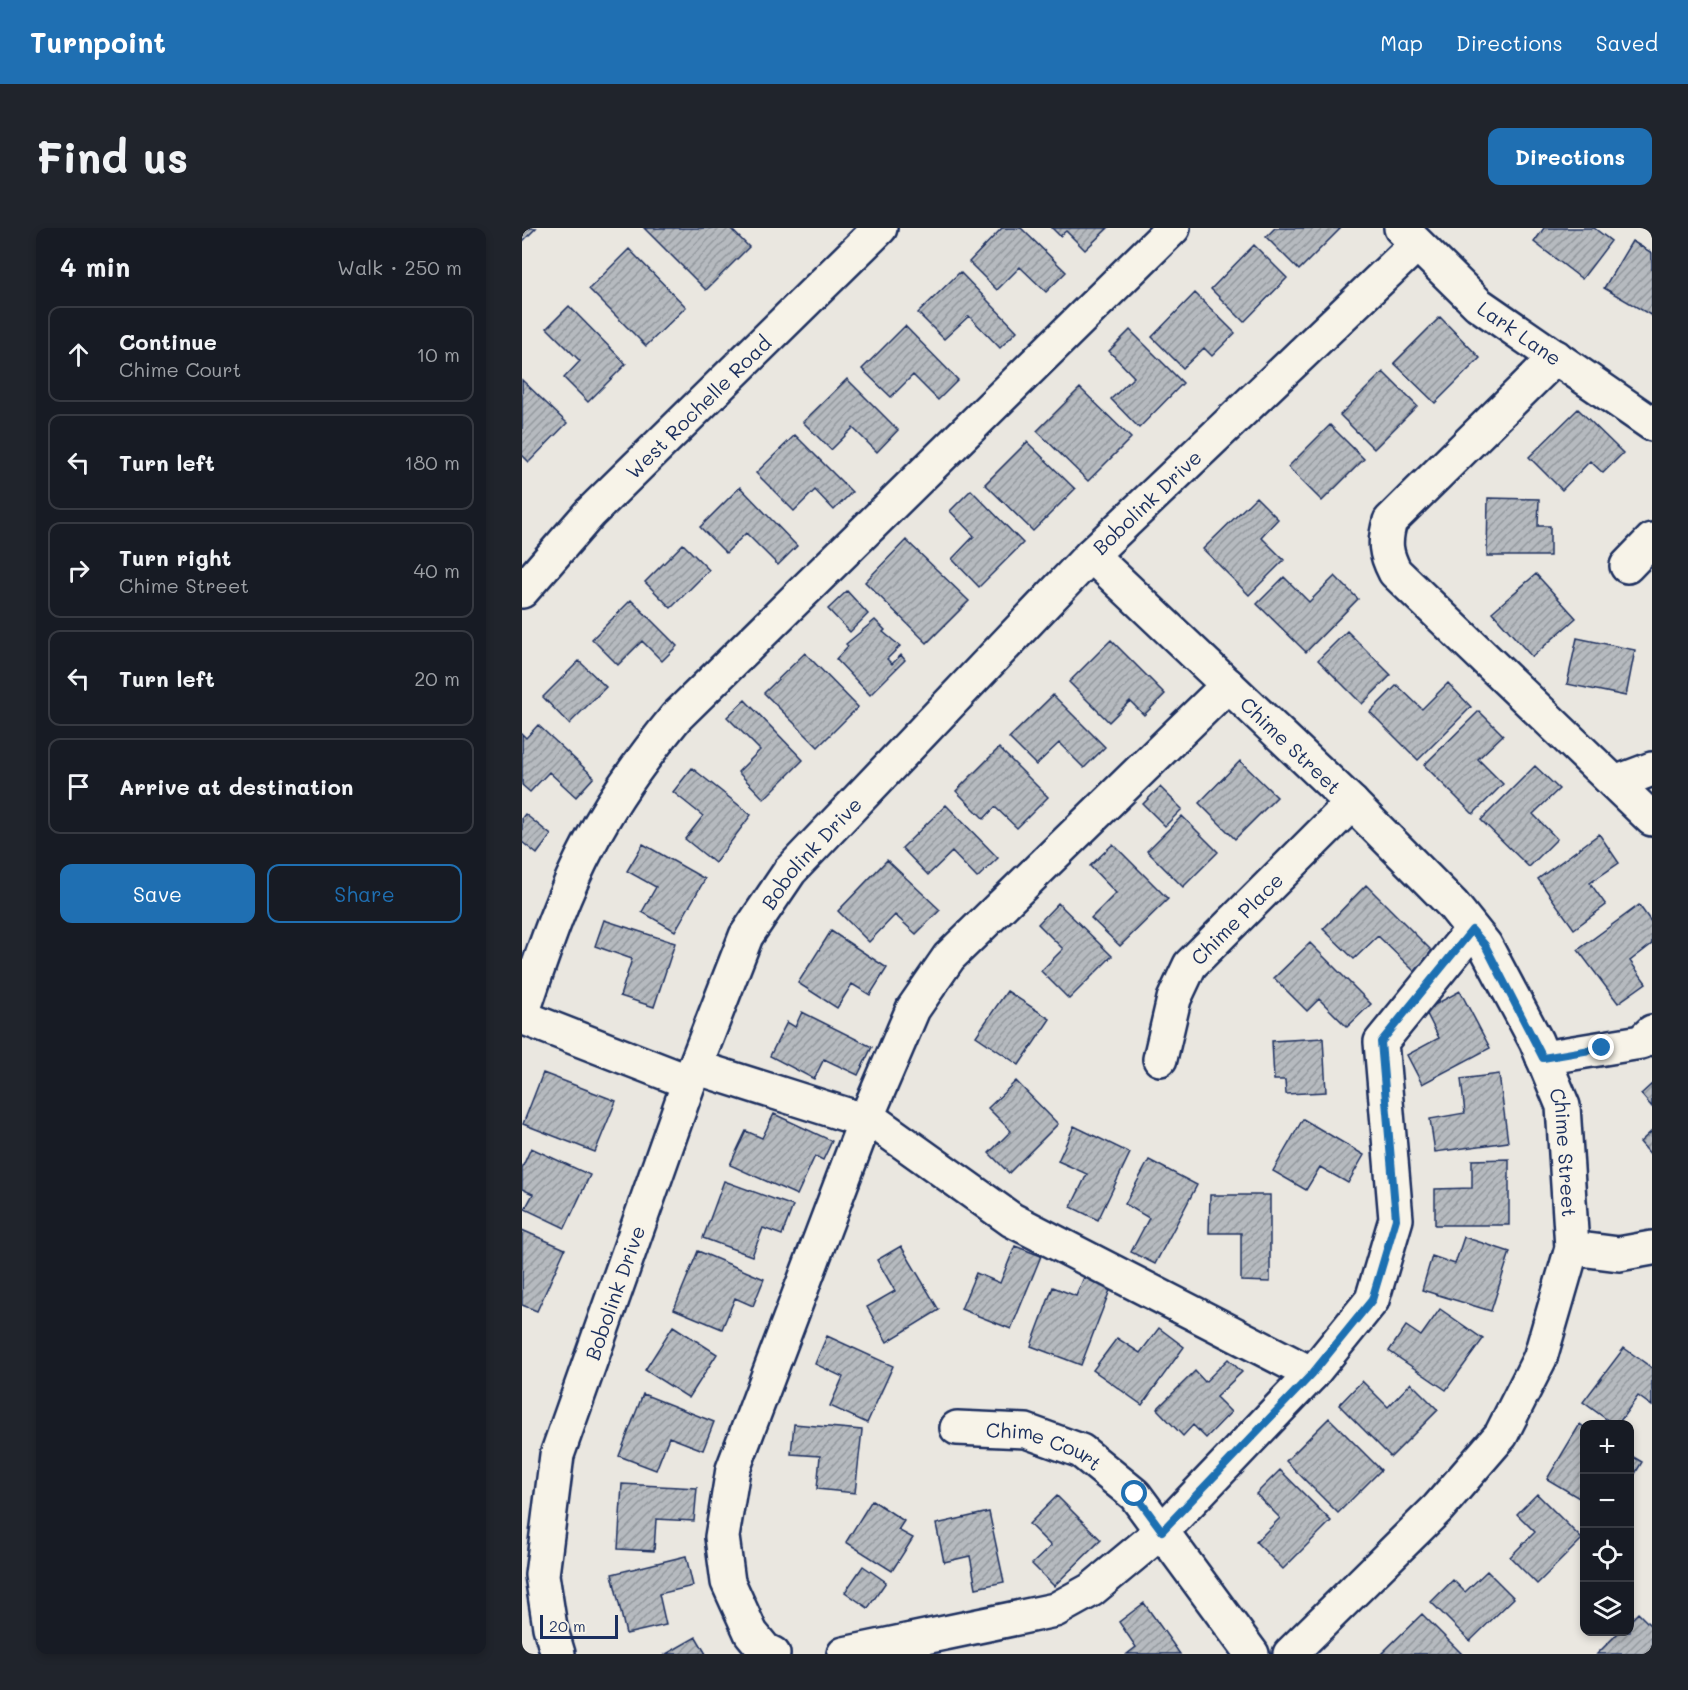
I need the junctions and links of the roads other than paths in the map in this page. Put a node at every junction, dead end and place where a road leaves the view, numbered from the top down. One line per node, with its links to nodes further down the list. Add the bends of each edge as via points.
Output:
1 (880, 228): 9 (street, West Rochelle Road, via 590,513)
2 (1173, 228): 16 (street, via 676,717 644,756 590,842 549,936)
3 (1408, 236): 4 (street, Lark Lane, via 1478,304); 7 (street, Bobolink Drive)
4 (1556, 357): 5 (street, Lark Lane); 12 (street, via 1390,521 1385,553 1395,572)
5 (1652, 424)
6 (1652, 540): 8 (street)
7 (1091, 555): 10 (street, Chime Street); 20 (street, Bobolink Drive, via 790,871 746,936)
8 (1627, 566)
9 (522, 591)
10 (1228, 685): 13 (street, Chime Street); 21 (street, via 949,957 913,1009)
11 (1652, 769): 12 (street)
12 (1615, 783): 14 (street)
13 (1352, 803): 15 (street, Chime Street, via 1453,905); 19 (street, Chime Place, via 1190,965 1174,999)
14 (1652, 819)
15 (1472, 930): 18 (street, Chime Street, via 1485,945); 24 (street, via 1381,1042 1396,1219 1372,1300)
16 (522, 1016): 20 (street)
17 (1652, 1032): 18 (street, via 1641,1042)
18 (1543, 1058): 22 (street, Chime Street, via 1563,1106)
19 (1160, 1059)
20 (692, 1075): 21 (street); 27 (street, Bobolink Drive, via 557,1455 542,1575)
21 (865, 1121): 24 (street, via 879,1125 1012,1220); 28 (street, via 733,1469 723,1526 728,1582 751,1633)
22 (1572, 1248): 23 (street, via 1619,1254); 31 (street, Chime Street, via 1540,1358 1500,1435 1438,1508)
23 (1652, 1248)
24 (1312, 1374): 26 (street)
25 (957, 1428): 26 (street, Chime Court, via 1026,1431 1081,1451 1135,1494)
26 (1162, 1531): 29 (street, via 1091,1590 1055,1610); 30 (street, Chime Court)
27 (558, 1654)
28 (773, 1654)
29 (844, 1654)
30 (1252, 1654)
31 (1290, 1654)

